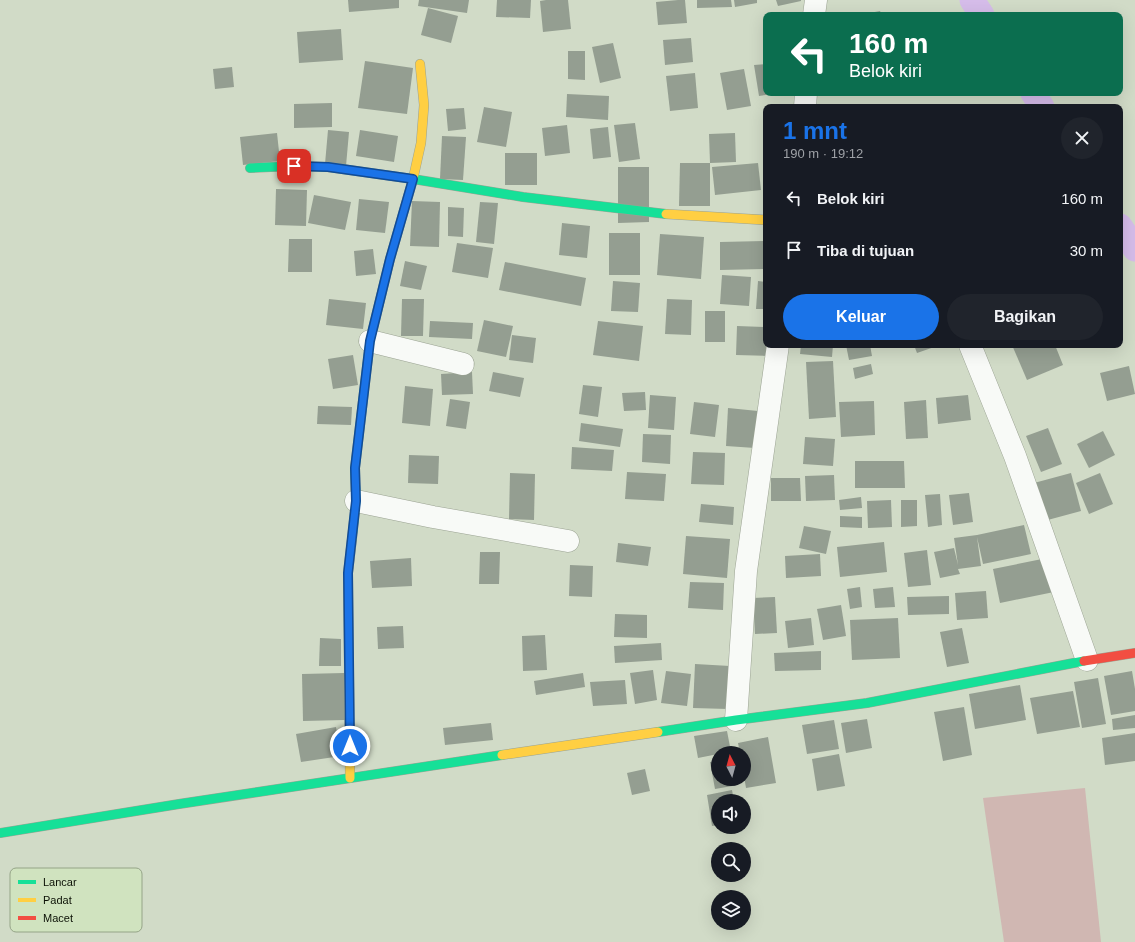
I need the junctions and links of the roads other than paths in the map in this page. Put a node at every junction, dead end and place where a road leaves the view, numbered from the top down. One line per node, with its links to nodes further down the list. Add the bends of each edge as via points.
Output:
1 (816, 0): 2 (street)
2 (814, 12)
3 (420, 64): 5 (street, via 424,105 421,143)
4 (250, 168): 5 (street, via 328,167)
5 (413, 179): 6 (street, via 531,198 676,215); 7 (street)
6 (763, 220)
7 (370, 341): 10 (street); 11 (street, via 355,468)
8 (778, 348): 15 (street, via 746,571)
9 (971, 348): 14 (street, via 1015,456)
10 (463, 364)
11 (356, 501): 12 (street); 16 (street, via 348,573)
12 (568, 541)
13 (1135, 653): 14 (street)
14 (1087, 660): 15 (street, via 867,703)
15 (736, 720): 16 (street)
16 (350, 778): 17 (street)
17 (0, 833)

